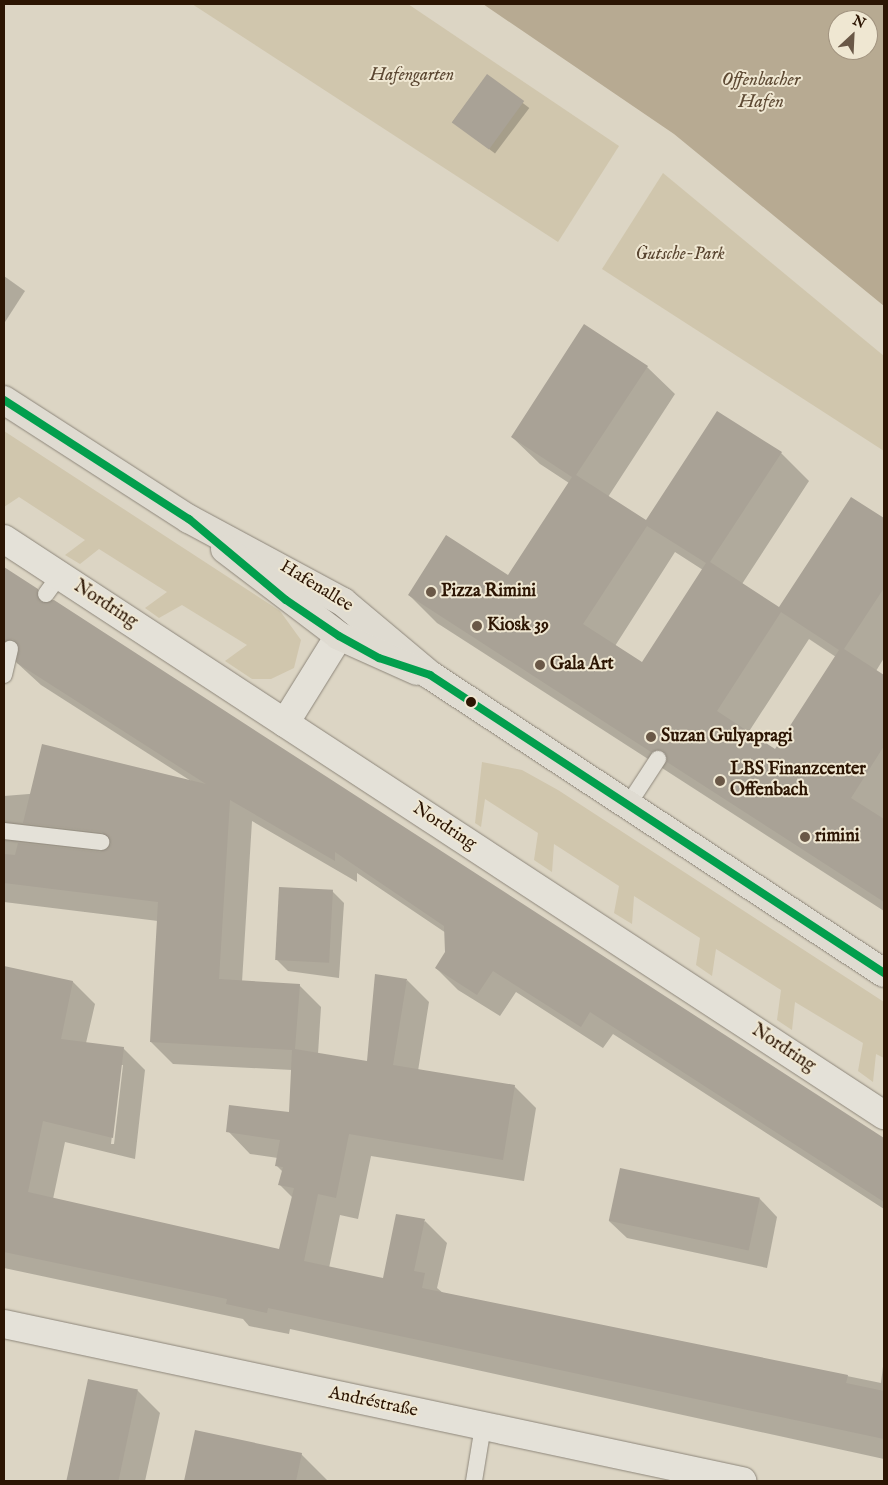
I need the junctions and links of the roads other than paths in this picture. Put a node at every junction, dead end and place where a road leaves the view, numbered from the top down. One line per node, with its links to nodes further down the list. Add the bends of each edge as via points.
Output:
1 (4, 400): 2 (main road, Hafenallee)
2 (189, 520): 4 (main road, Hafenallee, via 286,600); 7 (main road, Hafenallee, via 343,602)
3 (4, 539): 8 (street, Nordring, via 53,585)
4 (339, 636): 7 (main road, Hafenallee, via 379,658); 8 (street)
5 (10, 649): 6 (lane)
6 (4, 675)
7 (430, 675): 10 (main road, Hafenallee)
8 (285, 723): 14 (street, Nordring)
9 (658, 759): 10 (lane)
10 (628, 806): 13 (main road, Hafenallee)
11 (4, 831): 12 (lane)
12 (102, 842)
13 (884, 973)
14 (884, 1116)
15 (4, 1324): 16 (street, Andréstraße)
16 (483, 1426): 17 (lane); 18 (street, Andréstraße)
17 (474, 1481)
18 (742, 1481)

